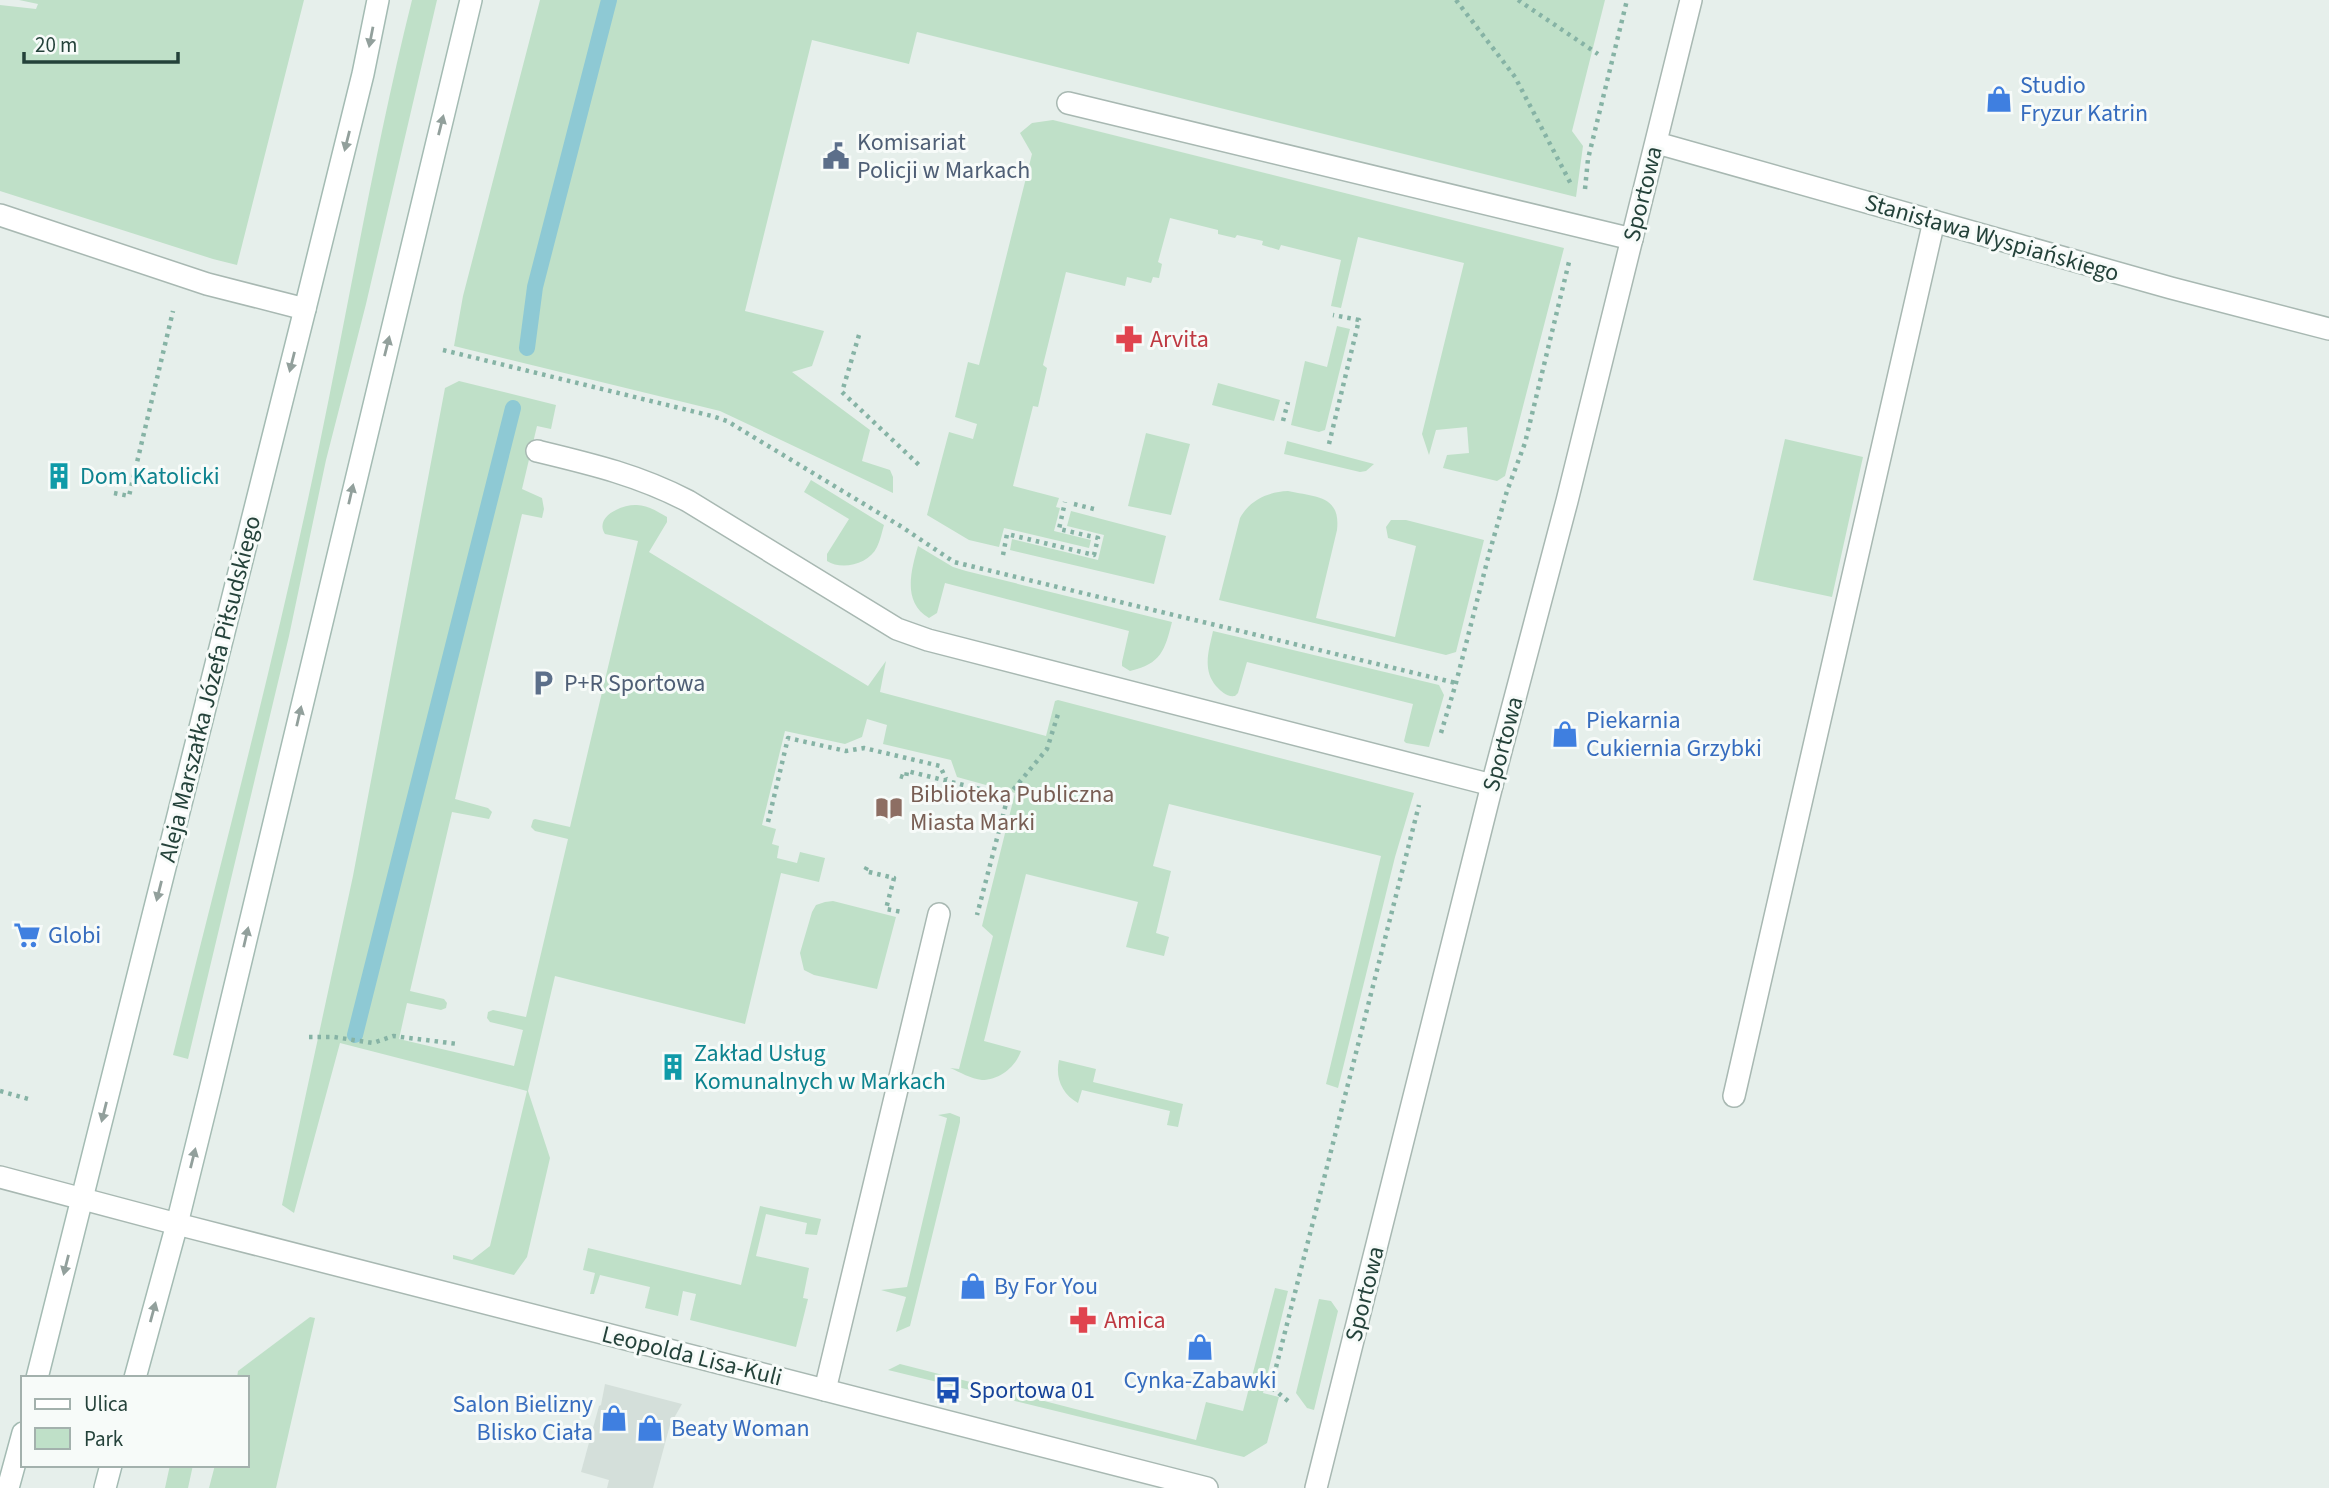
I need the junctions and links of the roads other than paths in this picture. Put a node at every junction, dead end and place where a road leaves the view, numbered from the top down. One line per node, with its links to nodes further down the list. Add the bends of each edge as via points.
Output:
1 (378, 0): 9 (street, Aleja Marszałka Józefa Piłsudskiego, one-way to 9)
2 (471, 0): 17 (street, one-way to 2)
3 (1691, 0): 5 (street, Sportowa)
4 (1068, 103): 8 (street, via 1580,216)
5 (1657, 143): 7 (street, Stanisława Wyspiańskiego); 8 (street, Sportowa)
6 (0, 215): 9 (street, via 239,294)
7 (1934, 221): 10 (street, Stanisława Wyspiańskiego); 14 (street)
8 (1632, 239): 12 (street, Sportowa)
9 (305, 309): 16 (street, Aleja Marszałka Józefa Piłsudskiego, one-way to 16)
10 (2329, 329)
11 (537, 451): 12 (street, via 661,487 897,629 928,640)
12 (1492, 785): 26 (street, Sportowa)
13 (939, 914): 20 (street)
14 (1734, 1096)
15 (0, 1177): 16 (street, Leopolda Lisa-Kuli)
16 (82, 1199): 17 (street, Leopolda Lisa-Kuli); 18 (street, Aleja Marszałka Józefa Piłsudskiego, one-way to 18)
17 (177, 1224): 19 (street, one-way to 17); 20 (street, Leopolda Lisa-Kuli)
18 (38, 1376)
19 (136, 1376)
20 (825, 1390): 25 (street, Leopolda Lisa-Kuli)
21 (21, 1440): 23 (street)
22 (110, 1467): 24 (street)
23 (8, 1488)
24 (105, 1488)
25 (1207, 1488)
26 (1316, 1488)

